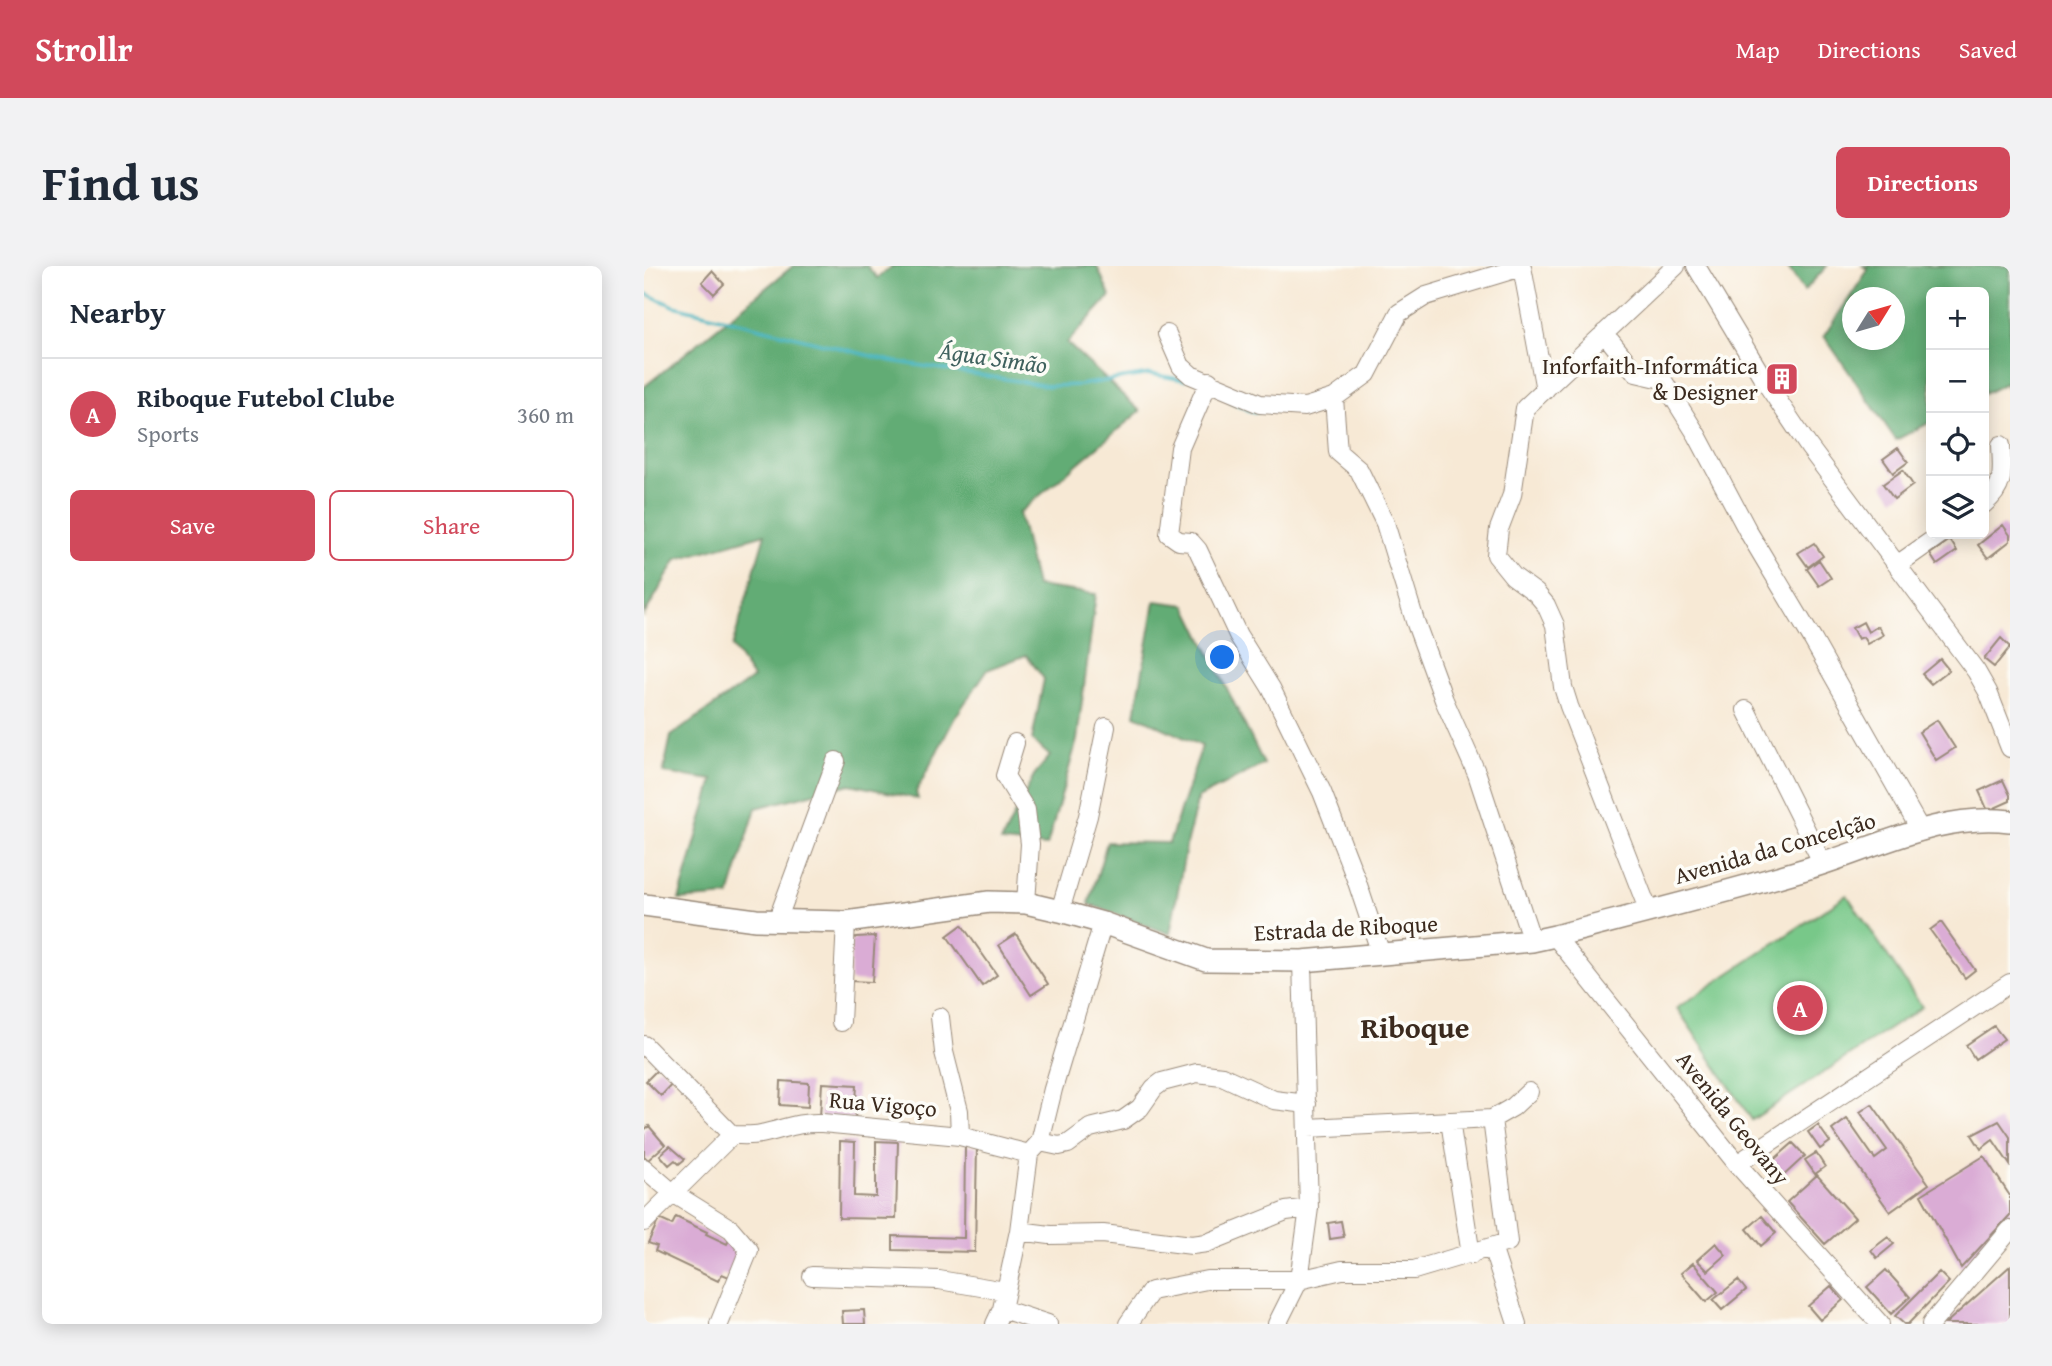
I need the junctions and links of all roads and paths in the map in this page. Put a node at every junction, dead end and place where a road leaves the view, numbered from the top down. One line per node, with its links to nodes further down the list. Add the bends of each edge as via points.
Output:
1 (1676, 266): 3 (street)
2 (1696, 266): 11 (street, via 1802,437)
3 (1604, 333): 6 (street); 18 (street, via 1636,373 1662,379)
4 (1167, 334): 5 (street, via 1181,366)
5 (1209, 381): 7 (street, via 1260,404 1305,407); 29 (street, via 1180,448 1169,534 1191,542 1198,550 1238,635 1270,688 1322,792)
6 (1545, 390): 7 (street, via 1522,267 1426,296 1399,313 1367,374); 23 (street, via 1525,408 1512,495 1499,529 1496,555 1513,576 1536,593 1555,625 1569,706)
7 (1334, 398): 28 (street, via 1338,452 1359,470 1385,523 1415,621 1477,774)
8 (2001, 445): 9 (street, via 2002,480)
9 (1989, 499)
10 (1934, 539): 11 (street)
11 (1897, 565): 15 (street, via 1976,671)
12 (1746, 710): 19 (street)
13 (1106, 727): 22 (street, via 1088,816)
14 (1015, 743): 20 (street, via 1005,776 1026,810 1030,844)
15 (2010, 748)
16 (836, 761): 24 (street)
17 (2010, 821): 18 (main road, Avenida da Concelção, via 1979,820)
18 (1921, 831): 19 (main road, Avenida da Concelção)
19 (1824, 864): 23 (main road, Avenida da Concelção)
20 (1026, 903): 22 (main road, Estrada de Riboque); 25 (main road, Estrada de Riboque, via 989,902)
21 (644, 905): 24 (main road, Estrada de Riboque)
22 (1060, 911): 26 (main road, Estrada de Riboque)
23 (1649, 912): 27 (main road, Avenida da Concelção)
24 (776, 921): 25 (main road, Estrada de Riboque)
25 (846, 922): 33 (street)
26 (1103, 923): 30 (main road, Estrada de Riboque, via 1206,960); 42 (street)
27 (1555, 936): 28 (main road, Estrada de Riboque); 43 (street, Avenida Geovany)
28 (1532, 941): 29 (main road, Estrada de Riboque)
29 (1381, 954): 30 (main road, Estrada de Riboque)
30 (1302, 961): 36 (street)
31 (2010, 983): 43 (street)
32 (940, 1017): 41 (street)
33 (841, 1022)
34 (644, 1045): 40 (street)
35 (1530, 1092): 37 (street)
36 (1307, 1104): 39 (street); 42 (street, Rua Vigoço, via 1275,1100 1222,1076 1197,1073 1163,1082 1123,1121 1090,1128 1068,1144)
37 (1492, 1119): 38 (street); 50 (street, via 1508,1242)
38 (1450, 1121): 39 (street); 51 (street)
39 (1308, 1128): 46 (street)
40 (733, 1135): 41 (street, Rua Vigoço, via 757,1135 804,1122); 45 (street)
41 (960, 1136): 42 (street, Rua Vigoço)
42 (1035, 1148): 49 (street)
43 (1737, 1164): 60 (street, Avenida Geovany)
44 (644, 1168): 45 (street)
45 (673, 1193): 47 (street); 55 (street, via 731,1229 749,1250)
46 (1309, 1208): 49 (street, via 1286,1211 1192,1245 1103,1234); 53 (street)
47 (644, 1222)
48 (2010, 1230): 61 (street)
49 (1019, 1231): 54 (street)
50 (1492, 1247): 51 (street); 59 (street)
51 (1471, 1255): 53 (street, via 1414,1270 1342,1270)
52 (812, 1276): 54 (street, via 939,1280)
53 (1298, 1280): 57 (street, via 1207,1280 1151,1291); 58 (street)
54 (1001, 1308): 56 (street)
55 (719, 1324)
56 (1048, 1324)
57 (1128, 1324)
58 (1278, 1324)
59 (1517, 1324)
60 (1880, 1324)
61 (1931, 1324)

